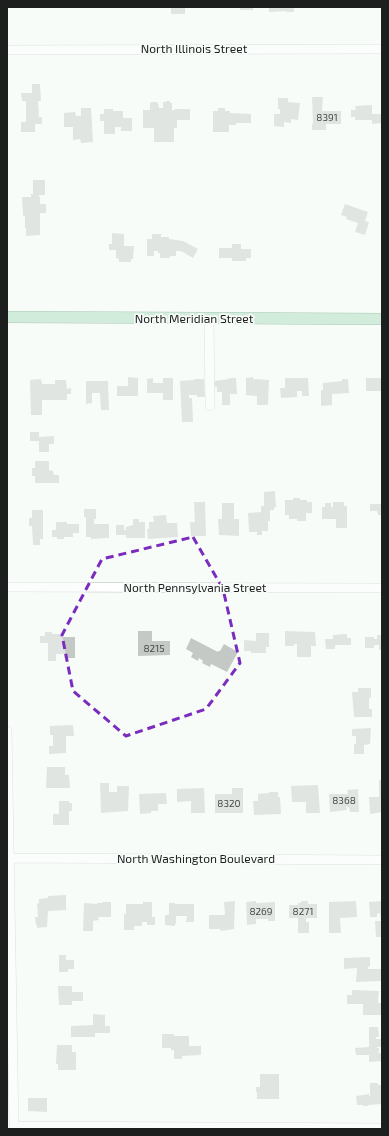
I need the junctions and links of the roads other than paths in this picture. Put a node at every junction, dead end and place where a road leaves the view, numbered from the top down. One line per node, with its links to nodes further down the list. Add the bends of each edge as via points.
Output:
1 (382, 49): 2 (street, North Illinois Street)
2 (7, 50)
3 (7, 317): 4 (main road, North Meridian Street)
4 (209, 319): 5 (main road, North Meridian Street); 6 (street)
5 (382, 319)
6 (210, 406)
7 (7, 587): 8 (street, North Pennsylvania Street)
8 (382, 588)
9 (7, 731): 10 (street)
10 (8, 858): 11 (street, North Washington Boulevard); 12 (street)
11 (382, 860)
12 (14, 1127): 13 (street)
13 (382, 1128)

